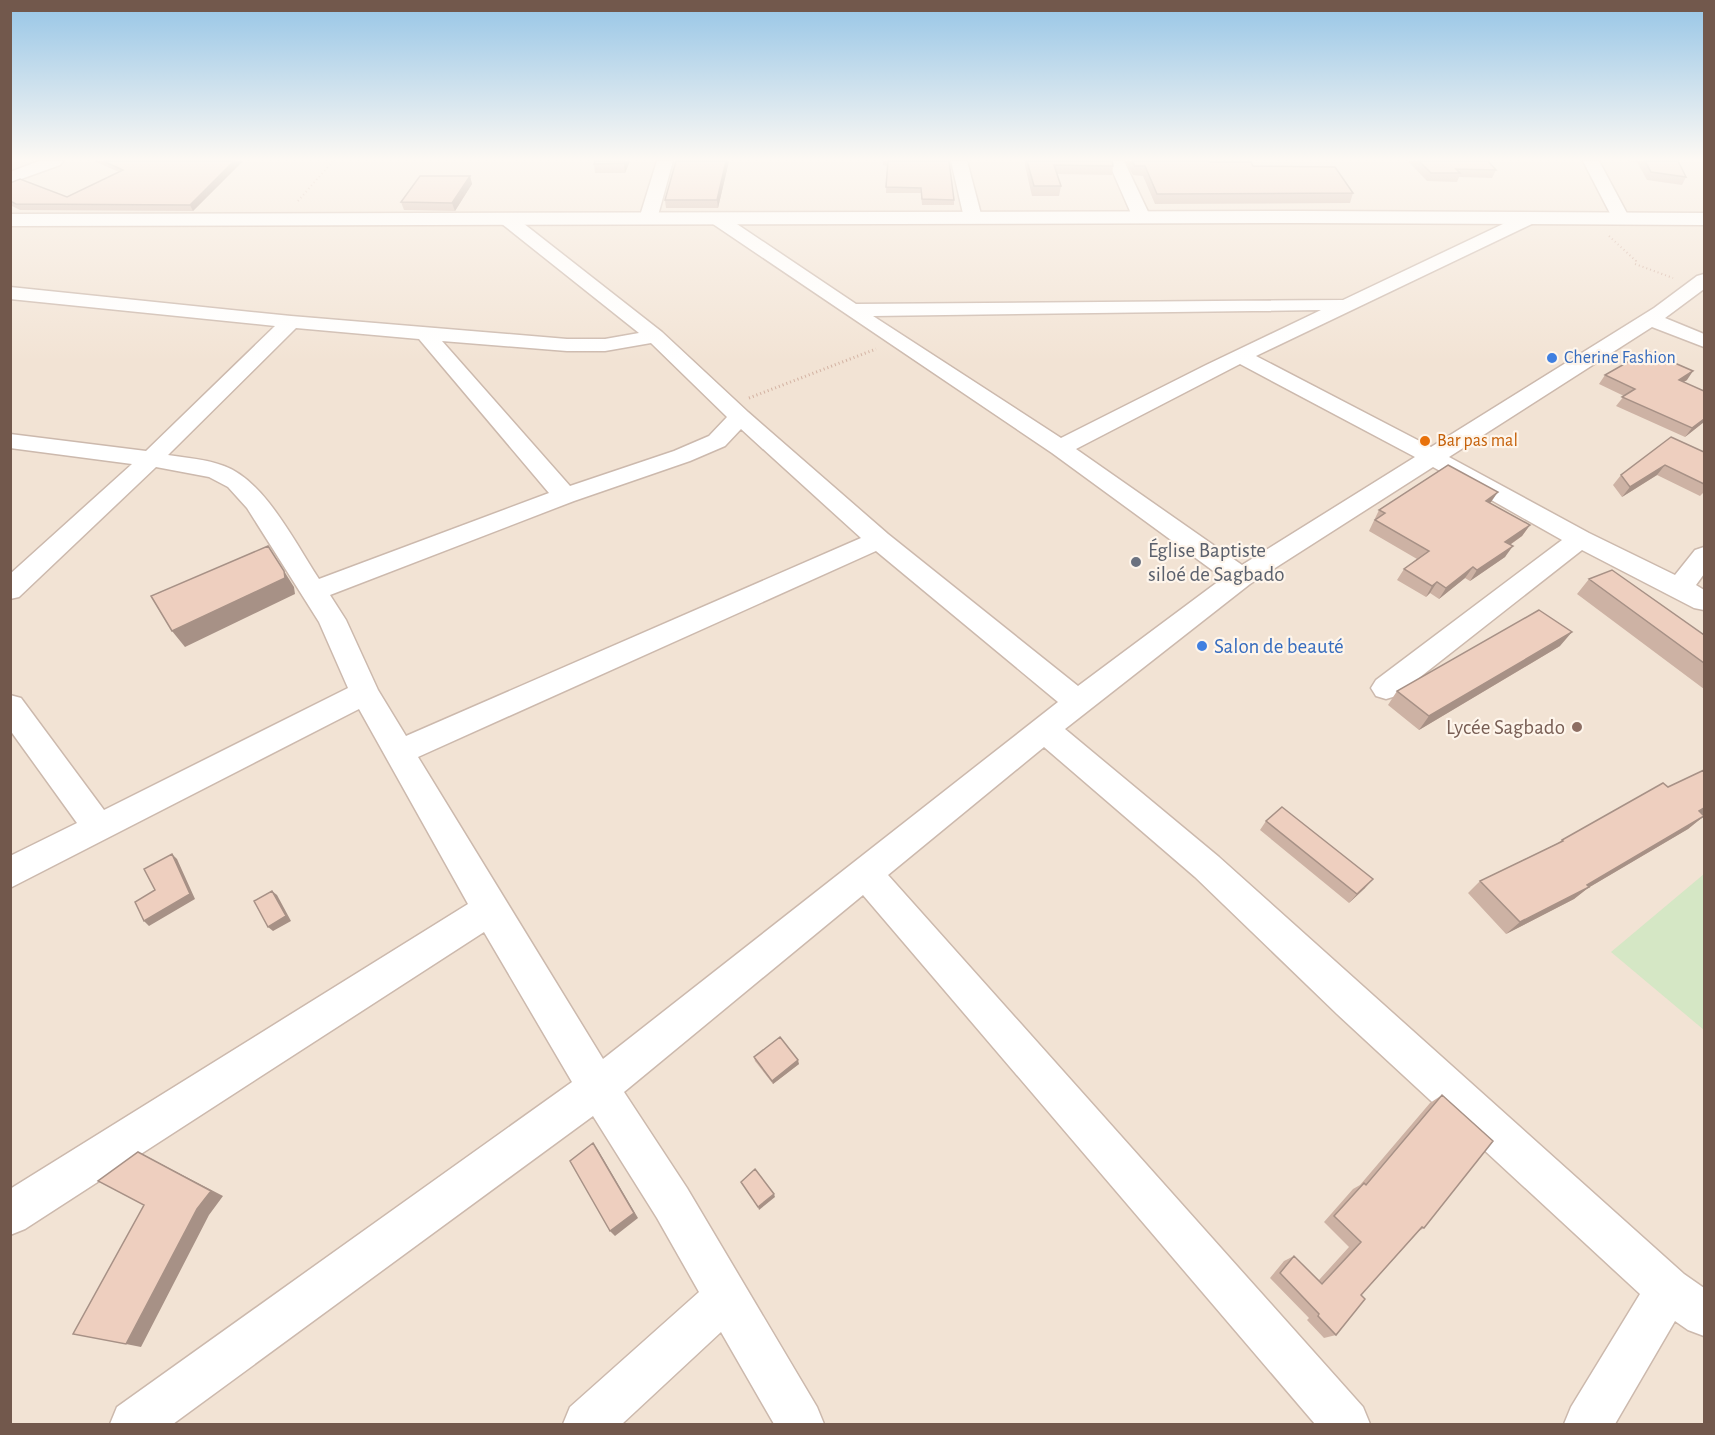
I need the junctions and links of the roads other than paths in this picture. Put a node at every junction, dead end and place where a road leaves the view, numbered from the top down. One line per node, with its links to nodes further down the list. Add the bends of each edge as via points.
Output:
1 (518, 228): 11 (street)
2 (731, 228): 7 (street)
3 (1509, 228): 6 (street)
4 (1700, 283): 8 (street)
5 (10, 293): 9 (street)
6 (1347, 304): 7 (street); 13 (street)
7 (852, 310): 16 (street)
8 (1650, 319): 12 (street); 17 (street)
9 (291, 322): 10 (street); 18 (street)
10 (423, 332): 11 (street, via 567,345 605,345); 19 (street)
11 (655, 336): 14 (street)
12 (1704, 340)
13 (1240, 356): 16 (street); 17 (street)
14 (735, 411): 19 (street, via 717,441); 21 (street)
15 (10, 441): 18 (street)
16 (1060, 448): 23 (street)
17 (1433, 457): 20 (street); 23 (street)
18 (151, 459): 25 (street); 26 (street, via 216,471 236,482 255,503)
19 (565, 496): 26 (street)
20 (1580, 539): 24 (street); 28 (street)
21 (879, 540): 30 (street); 33 (street)
22 (1704, 556): 24 (street)
23 (1241, 578): 30 (street)
24 (1680, 587): 27 (street)
25 (10, 590)
26 (314, 591): 29 (street, via 332,620)
27 (1704, 601)
28 (1386, 688)
29 (365, 693): 33 (street); 34 (street)
30 (1078, 702): 32 (street)
31 (10, 706): 34 (street)
32 (1044, 729): 36 (street); 41 (street, via 1207,867 1350,1001)
33 (399, 752): 37 (street)
34 (98, 827): 35 (street)
35 (10, 873)
36 (865, 873): 38 (street); 45 (street)
37 (490, 909): 38 (street); 39 (street)
38 (598, 1088): 40 (street, via 672,1203); 42 (street)
39 (10, 1214)
40 (725, 1298): 43 (street); 44 (street)
41 (1686, 1302): 46 (street)
42 (134, 1425)
43 (587, 1425)
44 (800, 1425)
45 (1346, 1425)
46 (1588, 1425)

